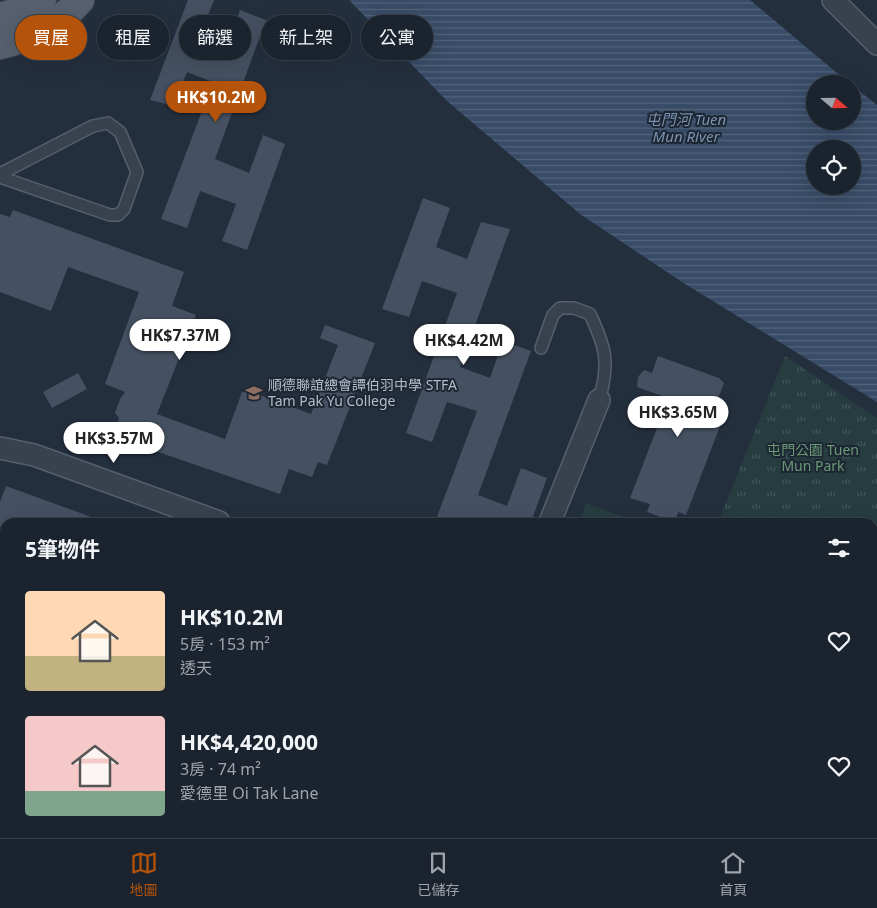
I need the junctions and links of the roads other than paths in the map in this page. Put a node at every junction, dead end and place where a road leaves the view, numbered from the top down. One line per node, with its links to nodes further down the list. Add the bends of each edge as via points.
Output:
1 (42, 0): 4 (main road)
2 (80, 0): 6 (main road, via 48,27)
3 (833, 0): 5 (street)
4 (0, 18)
5 (877, 44)
6 (0, 45)
7 (0, 175): 7 (lane, via 93,126 108,123 120,132 137,172 124,210 110,216)
8 (542, 348): 9 (lane, via 553,315 560,308 574,308 590,314 600,336 604,356 606,376)
9 (599, 400): 13 (street)
10 (0, 448): 11 (street, via 34,455)
11 (184, 515): 12 (street)
12 (199, 518)
13 (552, 518)

